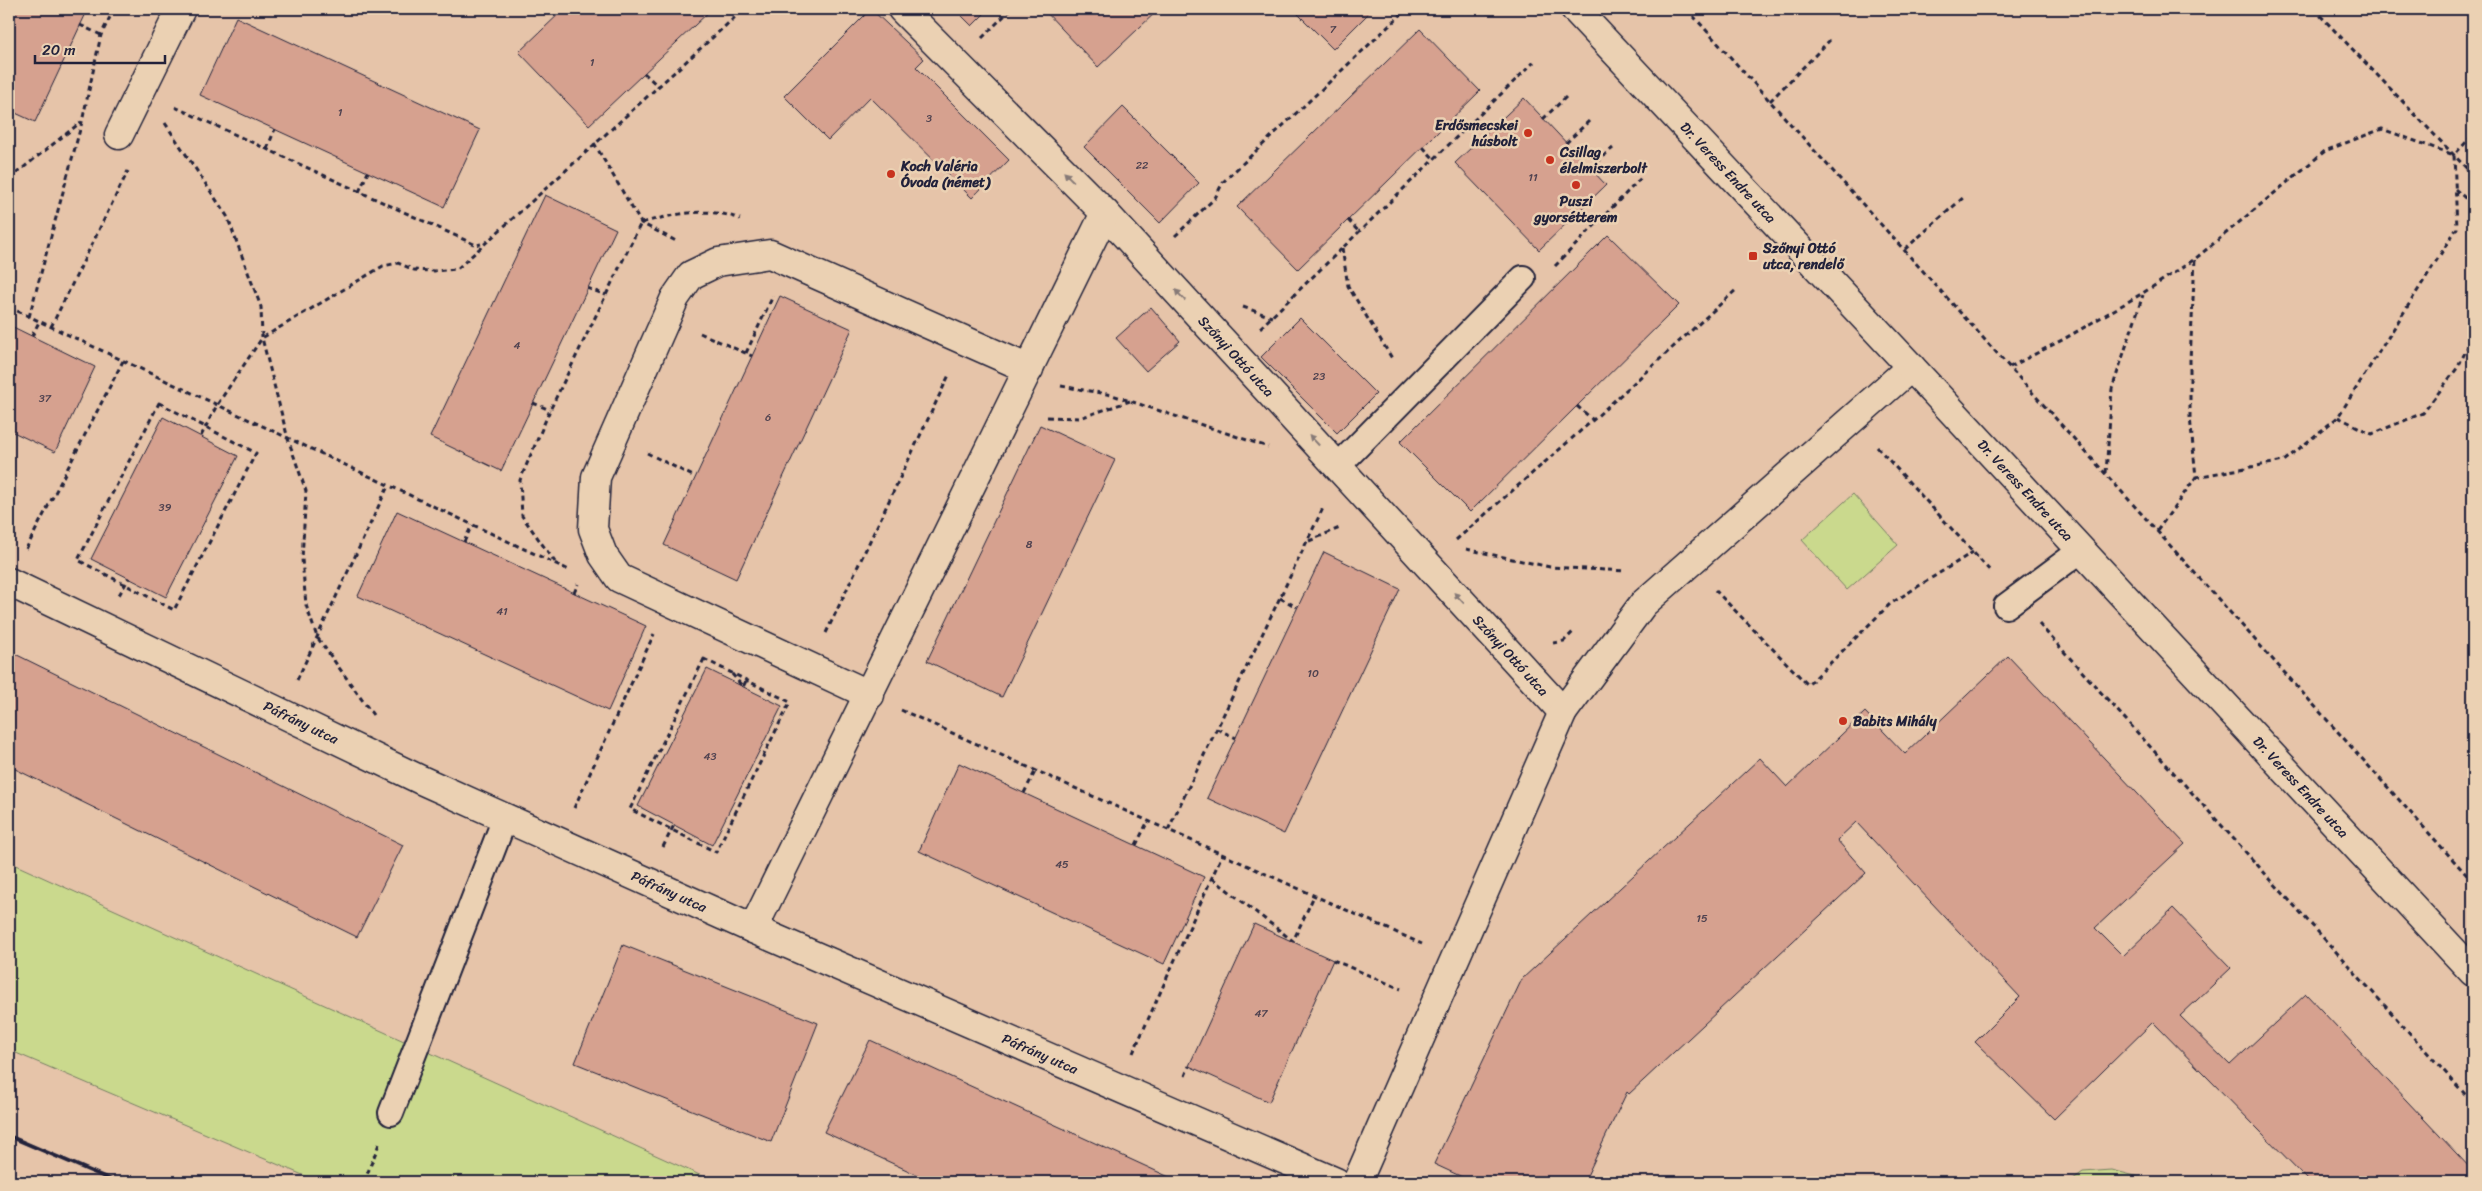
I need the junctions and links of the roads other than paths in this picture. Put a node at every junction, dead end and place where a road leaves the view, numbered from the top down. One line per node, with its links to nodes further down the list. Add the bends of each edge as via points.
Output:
1 (181, 9): 4 (street)
2 (902, 9): 5 (street, Szőnyi Ottó utca, one-way to 2)
3 (1575, 9): 7 (street, Dr. Veress Endre utca)
4 (119, 135)
5 (1105, 213): 8 (street); 9 (street, Szőnyi Ottó utca, one-way to 5)
6 (1523, 278): 9 (lane)
7 (1911, 367): 10 (street, Dr. Veress Endre utca); 14 (street, via 1643,604)
8 (1030, 369): 13 (street); 13 (street, via 770,254 718,262 691,275 675,298 596,476 593,529 602,555 619,578)
9 (1338, 466): 14 (street, Szőnyi Ottó utca, one-way to 9)
10 (2080, 551): 12 (lane); 17 (street, Dr. Veress Endre utca)
11 (9, 582): 15 (street, Páfrány utca)
12 (2011, 602)
13 (870, 695): 16 (street)
14 (1564, 712): 20 (street)
15 (506, 818): 16 (street, Páfrány utca); 18 (lane)
16 (753, 929): 19 (street, Páfrány utca)
17 (2473, 972)
18 (391, 1113)
19 (1336, 1182)
20 (1358, 1182)

